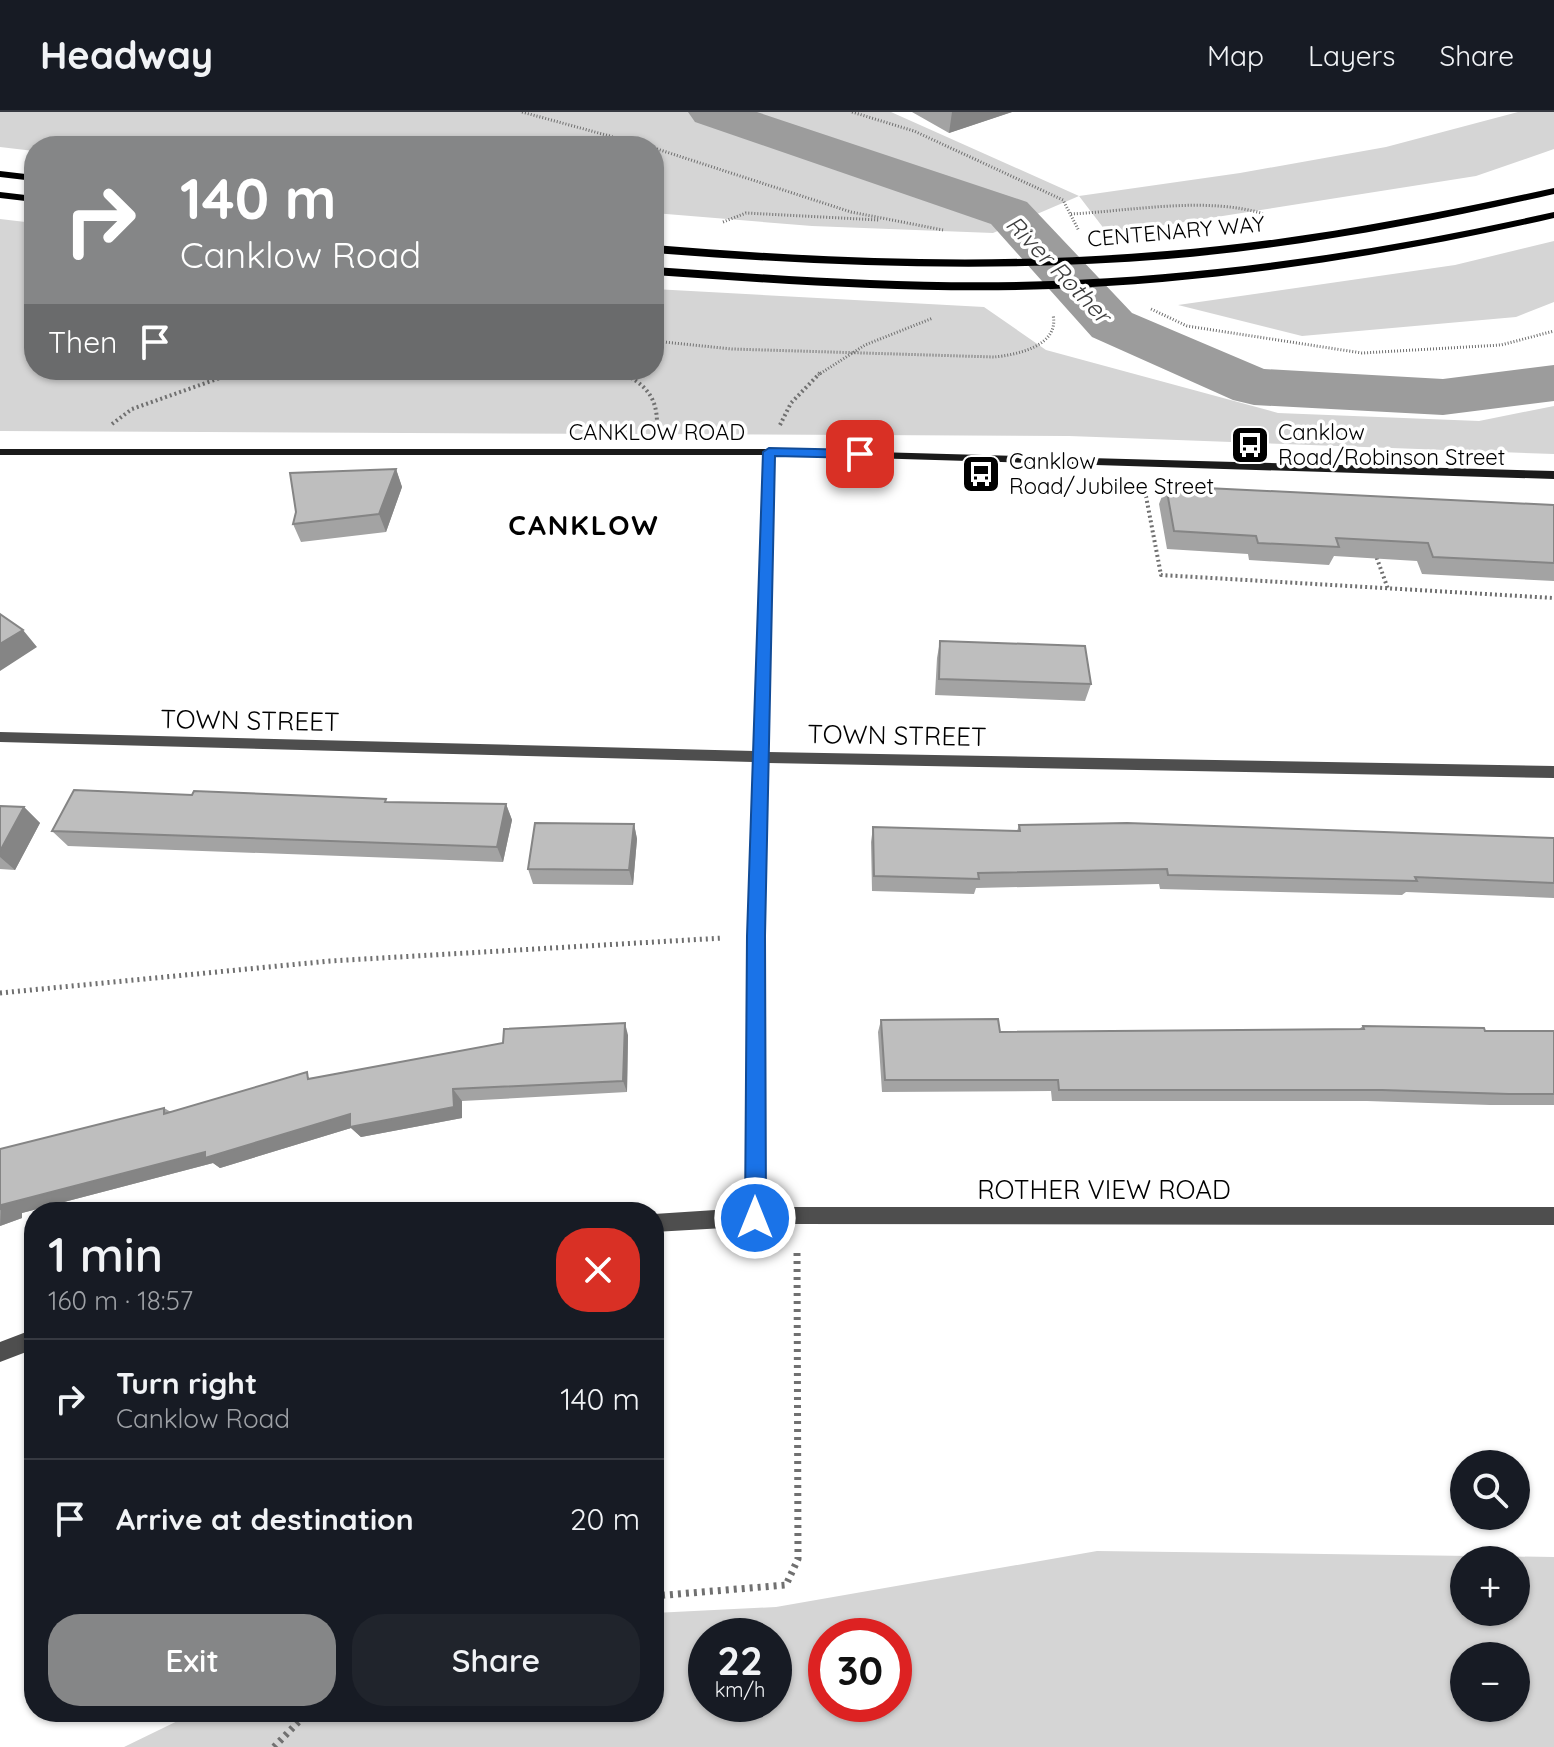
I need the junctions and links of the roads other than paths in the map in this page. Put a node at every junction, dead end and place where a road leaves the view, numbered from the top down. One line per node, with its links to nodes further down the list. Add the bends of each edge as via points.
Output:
1 (0, 174): 2 (main road)
2 (24, 177)
3 (1554, 191): 7 (main road, CENTENARY WAY, via 1348,234 1115,259 923,263)
4 (0, 195): 5 (main road)
5 (24, 198)
6 (1554, 215): 8 (main road, CENTENARY WAY, via 1355,256 1132,281 928,285)
7 (664, 250)
8 (664, 272)
9 (0, 452): 10 (street, CANKLOW ROAD)
10 (769, 452): 11 (street, CANKLOW ROAD); 13 (street)
11 (1554, 475)
12 (0, 737): 13 (street, TOWN STREET)
13 (760, 757): 14 (street, TOWN STREET); 16 (street)
14 (1554, 772)
15 (1554, 1216): 16 (street, ROTHER VIEW ROAD)
16 (755, 1218): 17 (street, ROTHER VIEW ROAD)
17 (664, 1223)
18 (24, 1343): 19 (street)
19 (0, 1352)

